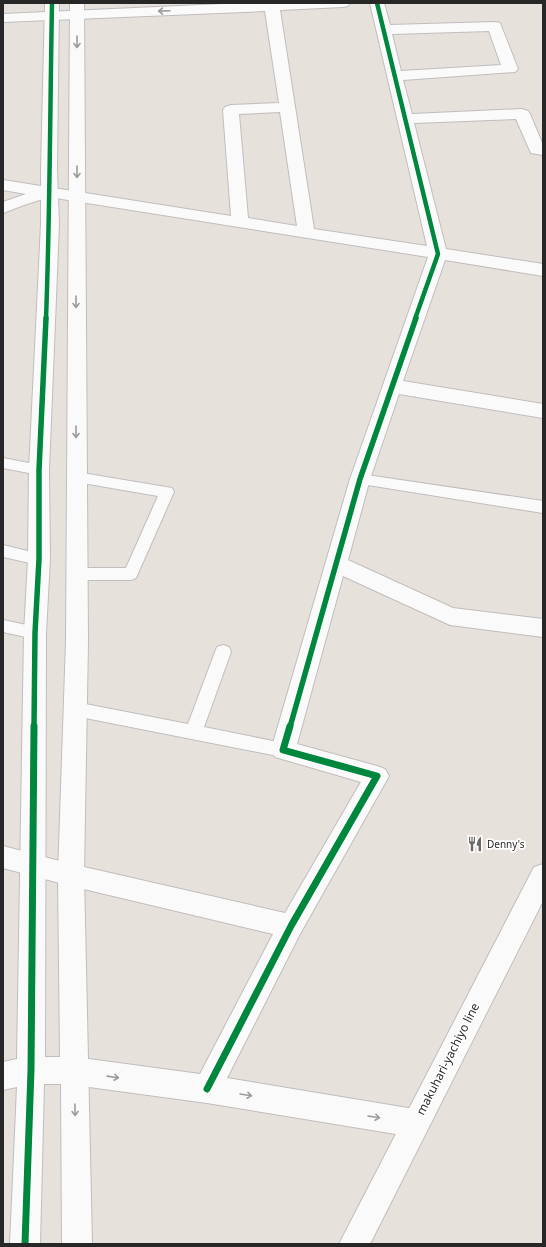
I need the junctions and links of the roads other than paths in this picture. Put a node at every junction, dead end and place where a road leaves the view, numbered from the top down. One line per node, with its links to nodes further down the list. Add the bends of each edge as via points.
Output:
1 (343, 3): 3 (street)
2 (377, 3): 7 (street)
3 (274, 5): 4 (street, one-way to 4); 9 (street)
4 (77, 8): 5 (street); 14 (street, one-way to 14)
5 (52, 9): 6 (street); 13 (street)
6 (3, 18)
7 (384, 30): 8 (street); 8 (street, via 495,26 510,69)
8 (395, 76): 10 (street)
9 (287, 107): 16 (street, via 231,110); 17 (street)
10 (406, 119): 11 (street, via 522,114 537,150); 18 (street)
11 (543, 150)
12 (3, 185): 13 (street)
13 (50, 192): 14 (street); 15 (street); 23 (street)
14 (77, 197): 16 (street); 24 (street, one-way to 24)
15 (3, 208)
16 (240, 222): 17 (street)
17 (306, 232): 18 (street)
18 (438, 254): 19 (street); 20 (street)
19 (543, 270)
20 (392, 386): 21 (street); 25 (street)
21 (543, 411)
22 (3, 463): 23 (lane)
23 (39, 470): 28 (street)
24 (76, 477): 30 (street); 30 (lane, via 167,492 131,574)
25 (360, 479): 26 (lane); 29 (street)
26 (543, 507)
27 (3, 551): 28 (lane)
28 (39, 559): 33 (street)
29 (335, 563): 32 (street, via 450,616); 37 (street)
30 (76, 574): 35 (street)
31 (3, 626): 33 (lane)
32 (543, 628)
33 (35, 633): 39 (street)
34 (223, 652): 36 (lane)
35 (75, 709): 36 (lane); 40 (street)
36 (194, 732): 37 (lane)
37 (283, 750): 42 (street, via 377,776)
38 (3, 857): 39 (street)
39 (33, 865): 40 (street); 43 (street)
40 (71, 875): 42 (street); 44 (street)
41 (543, 875): 47 (street, makuhari-yachiyo line)
42 (290, 926): 46 (street)
43 (31, 1070): 44 (street); 45 (street); 48 (street)
44 (74, 1071): 46 (street, one-way to 46); 49 (street, one-way to 49)
45 (3, 1076)
46 (207, 1089): 47 (street, one-way to 47)
47 (414, 1123): 50 (street, makuhari-yachiyo line)
48 (25, 1244)
49 (77, 1244)
50 (354, 1244)

